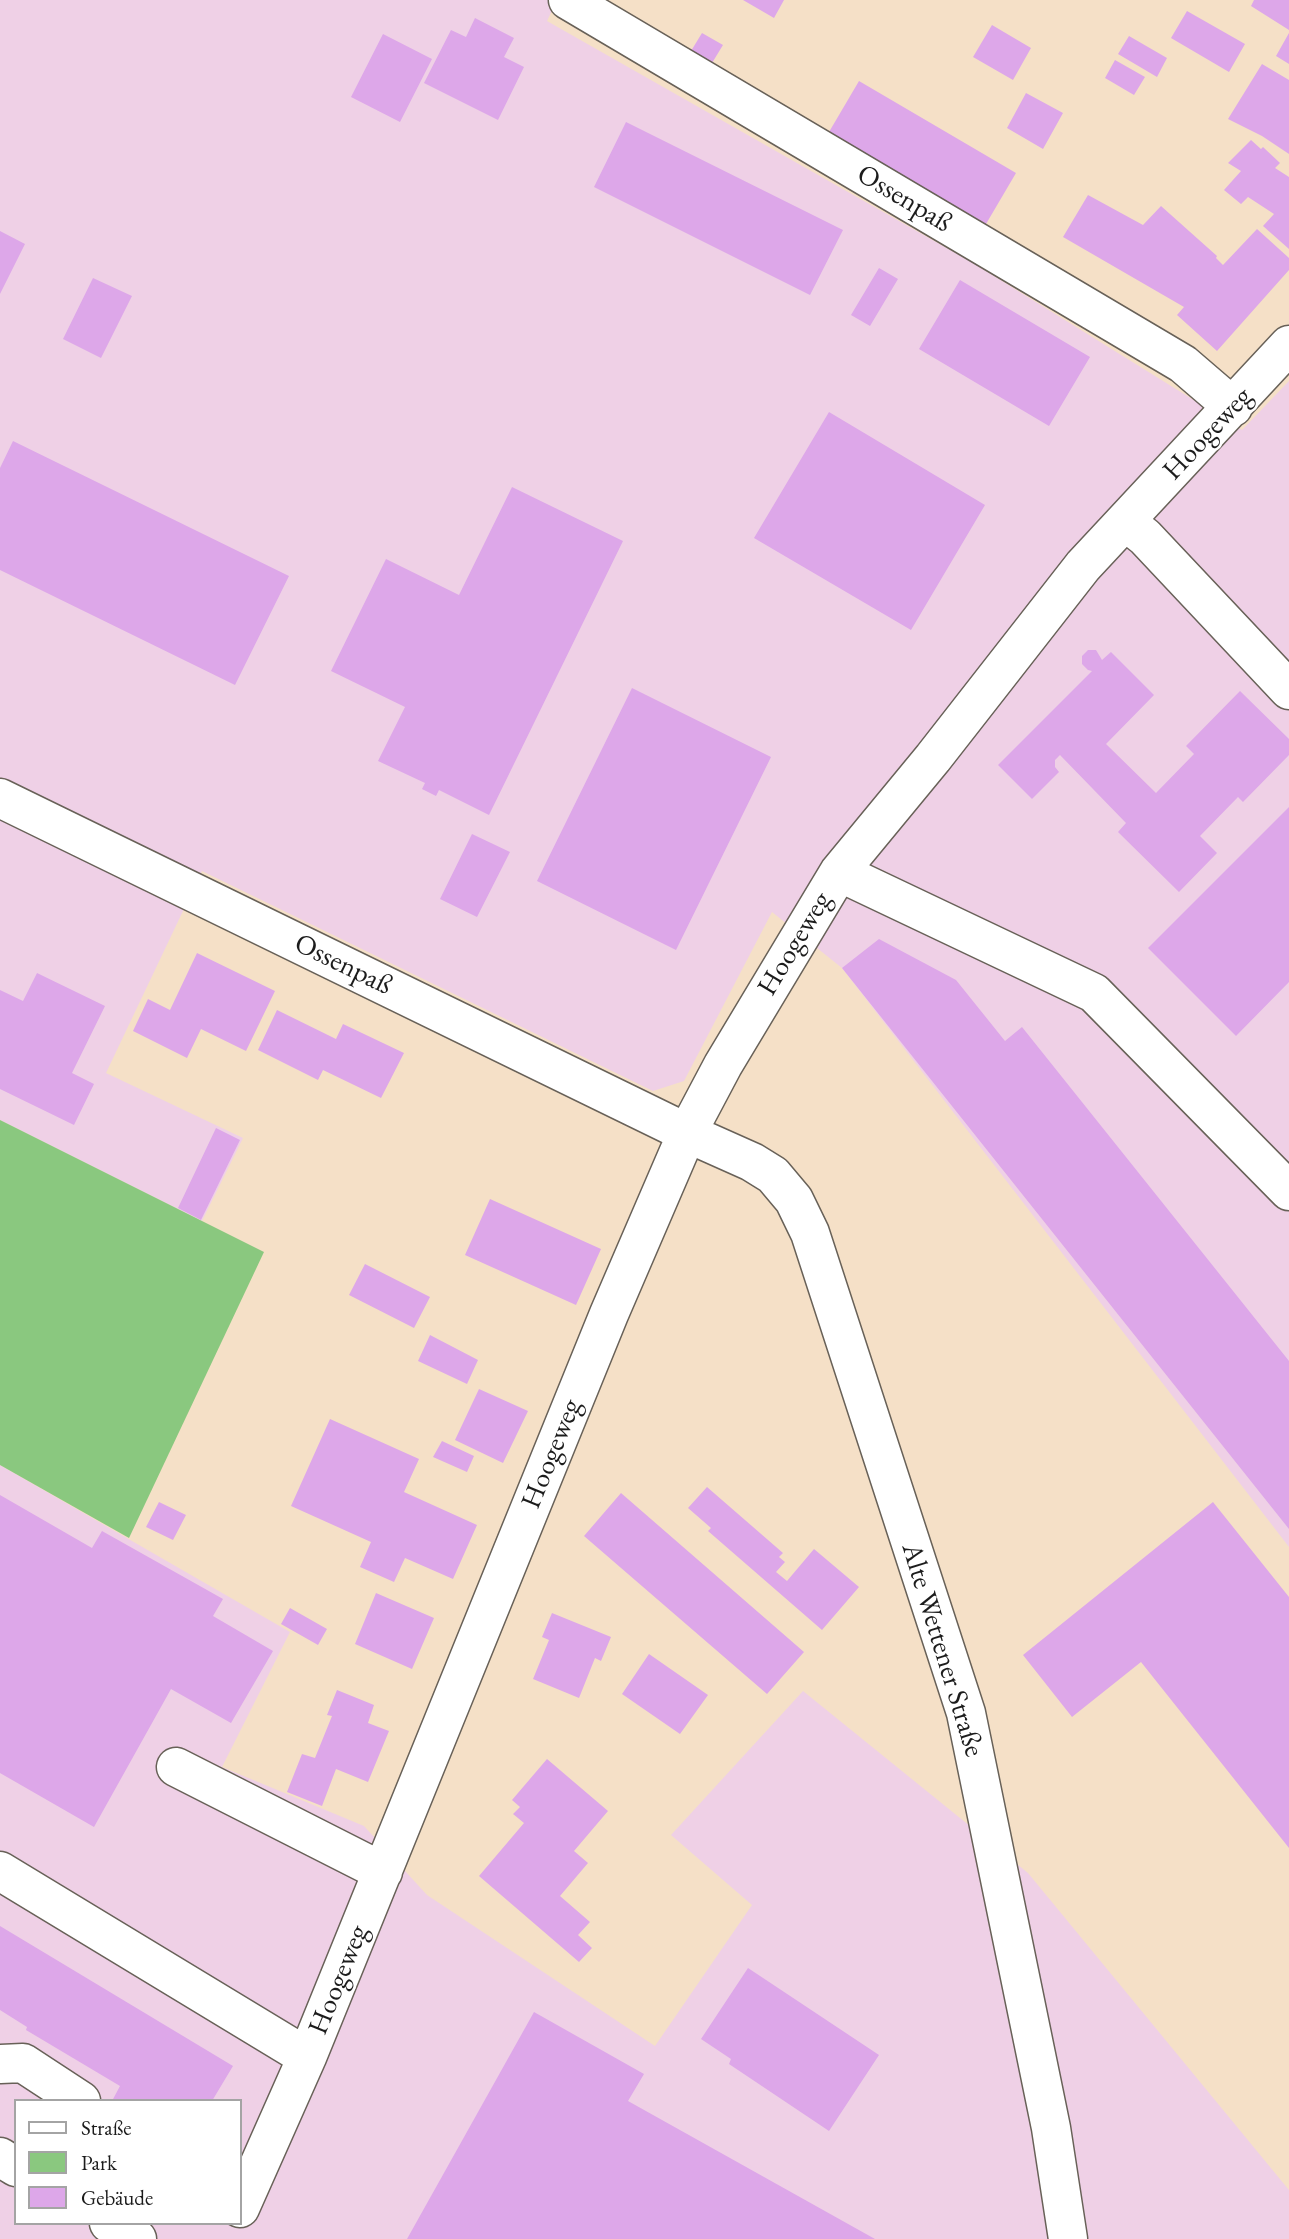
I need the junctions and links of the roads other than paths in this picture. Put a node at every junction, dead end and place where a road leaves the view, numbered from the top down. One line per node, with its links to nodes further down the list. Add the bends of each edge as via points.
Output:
1 (568, 0): 3 (street, Ossenpaß, via 1183,364)
2 (1289, 345): 3 (street, Hoogeweg)
3 (1233, 407): 4 (street, Hoogeweg)
4 (1126, 522): 5 (street); 7 (street, Hoogeweg, via 1083,566)
5 (1289, 690)
6 (0, 798): 8 (street, Ossenpaß)
7 (839, 872): 8 (street, Hoogeweg); 9 (street, Hoogeweg, via 1094,993)
8 (687, 1133): 12 (street, Hoogeweg, via 608,1314); 19 (street, Alte Wettener Straße, via 773,1175 794,1200 810,1233 966,1713 1051,2128)
9 (1289, 1191)
10 (176, 1766): 12 (street)
11 (0, 1871): 13 (street, Hoogeweg)
12 (383, 1872): 13 (street, Hoogeweg)
13 (307, 2057): 16 (street, Hoogeweg)
14 (0, 2064): 15 (street, via 23,2063)
15 (78, 2099)
16 (242, 2203)
17 (112, 2225): 18 (street)
18 (137, 2239)
19 (1068, 2239)

